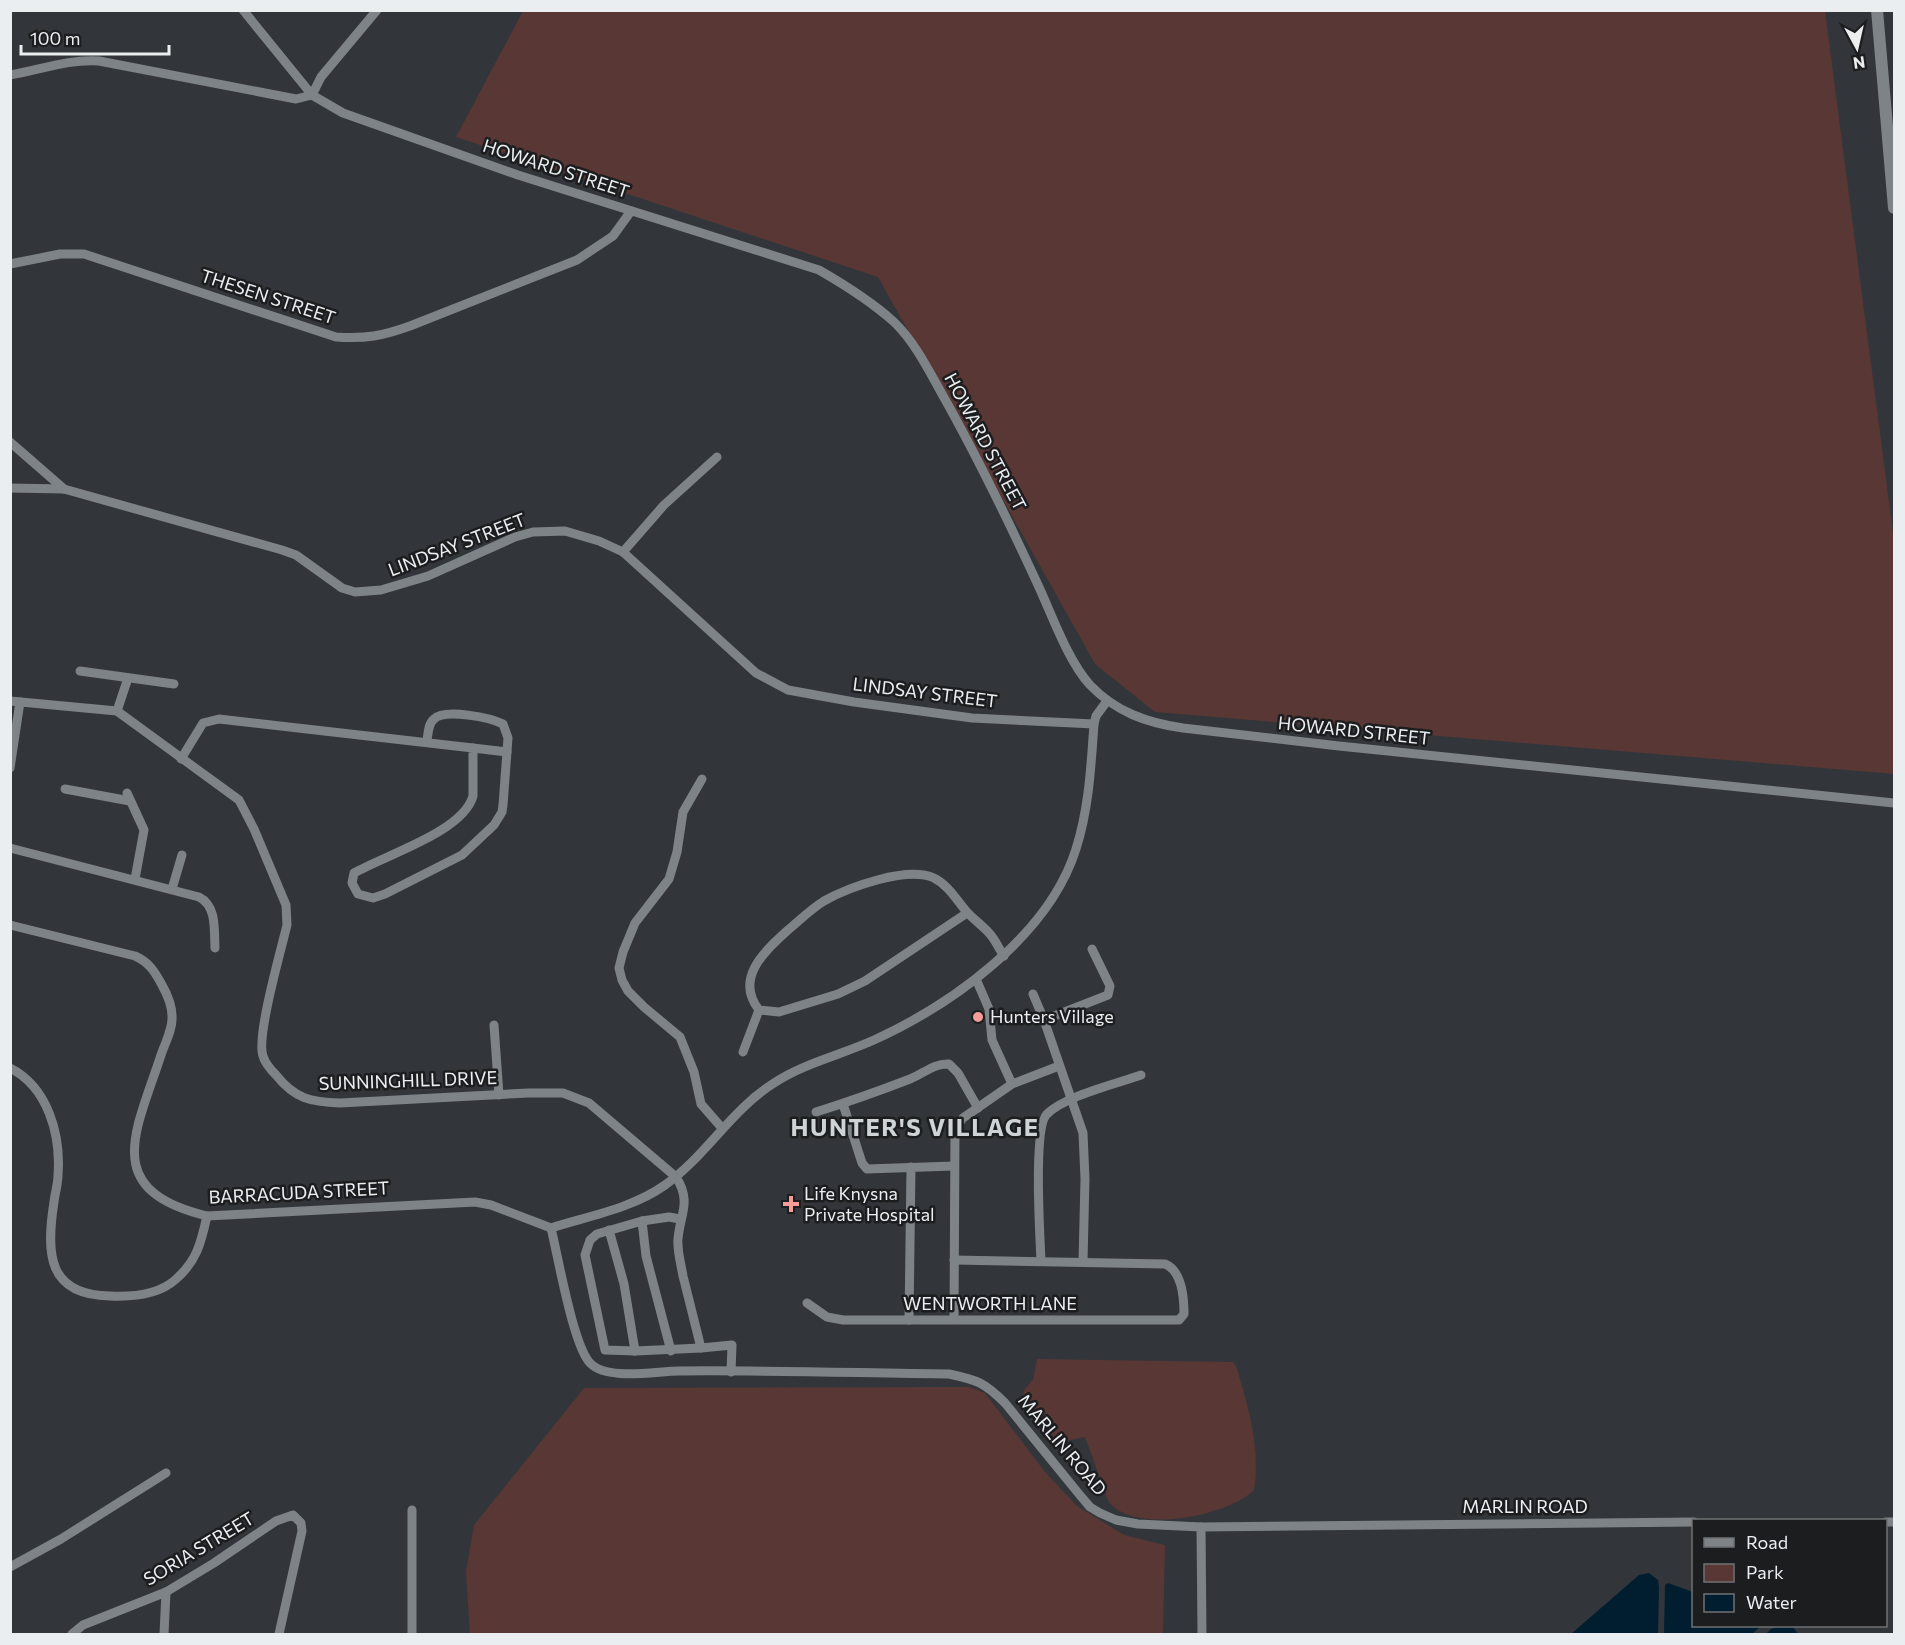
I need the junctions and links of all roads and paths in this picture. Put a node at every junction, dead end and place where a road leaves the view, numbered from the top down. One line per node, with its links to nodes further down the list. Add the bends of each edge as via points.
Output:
1 (243, 10): 5 (street)
2 (377, 10): 5 (street, via 321,76)
3 (1877, 10): 6 (street)
4 (10, 75): 5 (street, via 58,63 99,61 287,98)
5 (312, 95): 7 (street, HOWARD STREET, via 343,113 388,130)
6 (1894, 208)
7 (631, 211): 8 (street, THESEN STREET, via 613,236 578,260 382,336 336,337 84,254 60,254); 18 (street, HOWARD STREET, via 819,270 895,323 924,364 982,468 1073,661)
8 (10, 264)
9 (10, 442): 12 (street)
10 (717, 457): 13 (street, via 664,505)
11 (10, 488): 12 (street, LINDSAY STREET)
12 (64, 489): 13 (street, LINDSAY STREET, via 282,550 296,555 342,588 355,592 381,590 428,576 532,532 565,531)
13 (623, 552): 20 (street, LINDSAY STREET, via 756,673 788,690 972,718)
14 (80, 671): 15 (street)
15 (128, 678): 16 (street); 19 (street)
16 (174, 684)
17 (15, 701): 19 (street); 25 (street)
18 (1107, 701): 20 (street); 28 (street, HOWARD STREET, via 1147,721 1183,728)
19 (117, 711): 24 (street, SUNNINGHILL DRIVE)
20 (1094, 724): 37 (street, via 1089,798 1075,852 1048,903)
21 (427, 741): 22 (street); 23 (street, via 434,718 458,714 503,724); 24 (street, via 214,719 203,723)
22 (473, 748): 23 (street); 23 (street, via 473,796 467,809 453,823 354,873 352,883 358,894 374,898 385,894 470,849 502,812)
23 (507, 752)
24 (181, 759): 48 (street, SUNNINGHILL DRIVE, via 239,800 286,905 287,925 262,1045 262,1055 284,1086 310,1101 340,1103)
25 (10, 768)
26 (702, 779): 53 (street, via 683,812 678,852 669,879 635,923 620,968 628,991 680,1037 701,1104)
27 (64, 789): 31 (street, via 128,797 144,830)
28 (1894, 803)
29 (10, 848): 31 (street)
30 (182, 855): 32 (street)
31 (135, 879): 32 (street)
32 (172, 889): 35 (street, via 206,900 211,907)
33 (967, 913): 37 (street, via 991,935); 40 (street, via 865,981 838,994 779,1012); 40 (street, via 943,884 924,875 903,874 842,892 810,911 758,960 750,986)
34 (10, 925): 57 (street, BARRACUDA STREET, via 135,956 154,969 168,998 172,1019 135,1134 134,1158 139,1175 160,1198 179,1209)
35 (215, 948)
36 (1092, 949): 41 (street, via 1109,982 1108,995)
37 (1004, 956): 38 (street)
38 (976, 979): 47 (street, via 989,1009 992,1040); 53 (street, via 898,1028 789,1073 756,1095)
39 (1033, 994): 41 (street)
40 (759, 1010): 43 (street)
41 (1044, 1020): 44 (street)
42 (494, 1025): 48 (street)
43 (743, 1052)
44 (1059, 1066): 47 (street); 49 (street)
45 (10, 1068): 57 (street, via 31,1082 52,1119 58,1175 50,1246 58,1275 68,1286 105,1296 161,1289 191,1264 200,1248)
46 (1141, 1075): 49 (street)
47 (1012, 1084): 51 (street)
48 (499, 1095): 56 (street, SUNNINGHILL DRIVE, via 549,1092 589,1103)
49 (1072, 1099): 63 (street, via 1047,1113 1041,1128); 64 (street, via 1084,1140)
50 (843, 1104): 51 (street, via 949,1064); 52 (street); 55 (street, via 867,1169)
51 (978, 1108): 54 (street, via 955,1128)
52 (816, 1112)
53 (722, 1128): 56 (street)
54 (954, 1166): 55 (street); 62 (street)
55 (911, 1167): 67 (street)
56 (676, 1178): 58 (street, via 685,1200); 60 (street, via 646,1197)
57 (207, 1216): 60 (street, BARRACUDA STREET, via 475,1202)
58 (680, 1219): 59 (street); 68 (street, via 678,1247)
59 (642, 1221): 61 (street); 69 (street, via 646,1256)
60 (551, 1228): 71 (street, MARLIN ROAD, via 578,1339 590,1363 609,1372)
61 (609, 1230): 70 (street, via 624,1284); 70 (street, via 590,1239 585,1255 603,1346 609,1351)
62 (954, 1260): 63 (street); 66 (street)
63 (1041, 1261): 64 (street)
64 (1083, 1261): 66 (street, WENTWORTH LANE, via 1162,1263 1172,1267 1177,1274 1183,1317 1102,1322)
65 (807, 1303): 67 (street, WENTWORTH LANE, via 832,1319)
66 (954, 1319): 67 (street, WENTWORTH LANE)
67 (909, 1320)
68 (701, 1348): 69 (street); 71 (street, via 732,1345)
69 (671, 1351): 70 (street)
70 (634, 1352)
71 (731, 1372): 75 (street, MARLIN ROAD, via 949,1374 973,1379 1005,1403 1090,1507 1127,1522)
72 (166, 1473): 76 (street)
73 (412, 1510): 81 (street)
74 (1692, 1522): 75 (street, MARLIN ROAD)
75 (1201, 1527): 82 (street)
76 (10, 1566)
77 (166, 1592): 78 (street, SORIA STREET, via 83,1624); 79 (street); 80 (street, SORIA STREET, via 282,1518 293,1515 301,1523 302,1531)
78 (72, 1635)
79 (164, 1635)
80 (279, 1635)
81 (412, 1635)
82 (1202, 1635)

